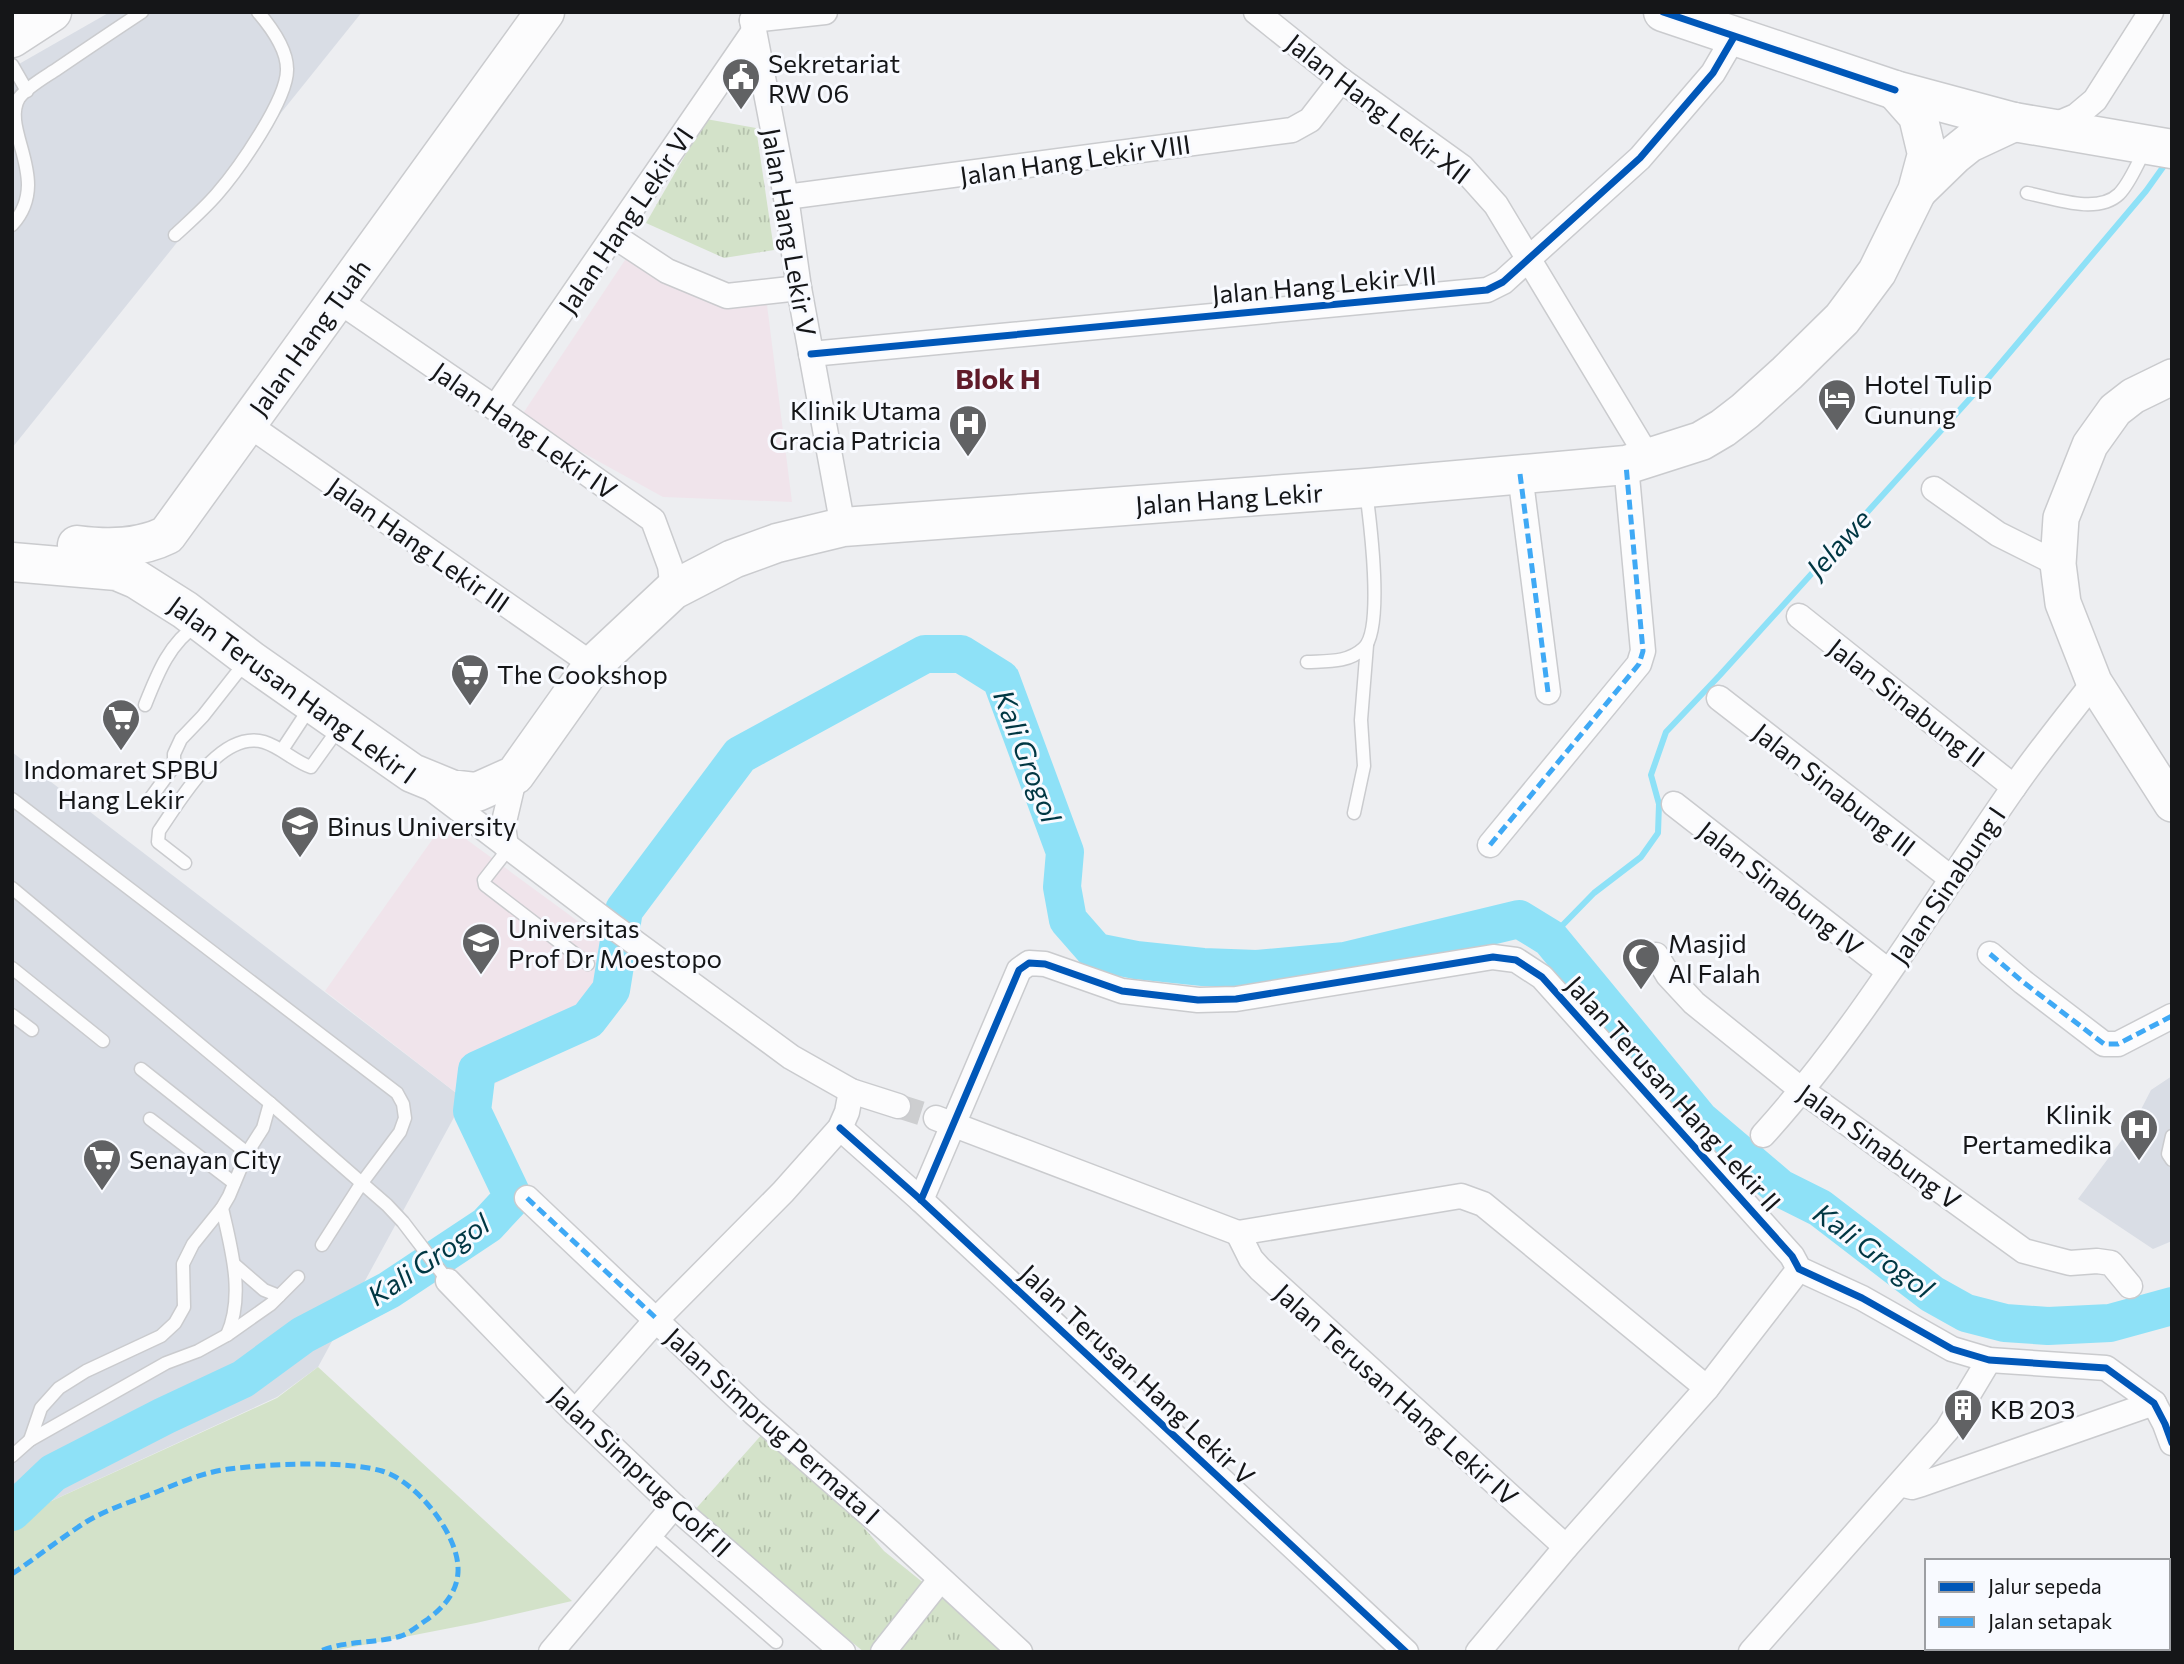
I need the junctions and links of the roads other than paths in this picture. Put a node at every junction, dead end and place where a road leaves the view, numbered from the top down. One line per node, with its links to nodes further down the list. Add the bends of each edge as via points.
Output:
1 (52, 12): 11 (main road)
2 (142, 12): 15 (lane)
3 (258, 12): 22 (lane, via 276,37 287,65 286,84 265,125 219,192)
4 (545, 12): 26 (main road, Jalan Hang Tuah)
5 (825, 12): 9 (street)
6 (1256, 12): 13 (street, Jalan Hang Lekir XII)
7 (1663, 12): 10 (main road)
8 (2151, 12): 16 (street, via 2095,100 2076,116)
9 (749, 21): 20 (street, Jalan Hang Lekir V); 23 (street, Jalan Hang Lekir VI)
10 (1734, 37): 14 (main road); 24 (street, Jalan Hang Lekir VII, via 1713,73 1640,158)
11 (12, 38)
12 (12, 65): 15 (lane)
13 (1341, 80): 20 (street, Jalan Hang Lekir VIII, via 1310,120 1292,130); 24 (street, Jalan Hang Lekir XII, via 1462,167 1496,205)
14 (1895, 90): 16 (main road); 18 (main road, Jalan Hang Lekir, via 1918,116 1923,132 1927,154)
15 (27, 91): 21 (lane, via 19,98 14,118 29,187 25,205)
16 (2030, 125): 17 (main road); 18 (main road, Jalan Hang Lekir, via 1969,143)
17 (2161, 148): 19 (lane, via 2122,191 2101,204)
18 (1917, 191): 31 (main road, Jalan Hang Lekir, via 1877,272 1842,319 1787,373 1723,428 1700,441)
19 (2027, 193)
20 (786, 197): 25 (street, Jalan Hang Lekir V)
21 (12, 225)
22 (175, 235)
23 (614, 236): 25 (street, via 667,271 727,296); 29 (street, Jalan Hang Lekir VI)
24 (1530, 258): 27 (street, Jalan Hang Lekir VII, via 1488,290); 31 (street, Jalan Hang Lekir XII)
25 (799, 288): 27 (street, Jalan Hang Lekir V)
26 (335, 299): 29 (street, Jalan Hang Lekir IV); 30 (main road, Jalan Hang Tuah)
27 (811, 354): 35 (street, Jalan Hang Lekir V)
28 (2170, 383): 39 (street, via 2133,396 2090,444 2061,518)
29 (495, 408): 40 (street, Jalan Hang Lekir IV, via 653,520 670,566)
30 (246, 424): 36 (main road, Jalan Hang Tuah); 46 (street, Jalan Hang Lekir III)
31 (1638, 462): 32 (main road, Jalan Hang Lekir); 61 (street, via 1642,658)
32 (1520, 474): 33 (main road, Jalan Hang Lekir); 48 (street)
33 (1366, 488): 35 (main road, Jalan Hang Lekir); 43 (lane, via 1373,563 1373,632)
34 (1934, 489): 39 (street, via 1998,534)
35 (843, 527): 40 (main road, Jalan Hang Lekir, via 733,558)
36 (167, 535): 37 (main road, via 152,543 102,548); 41 (main road, via 168,569)
37 (12, 536)
38 (12, 562): 41 (main road, Jalan Terusan Hang Lekir I, via 117,571)
39 (2058, 564): 47 (street, via 2063,603)
40 (673, 590): 46 (main road, Jalan Hang Lekir)
41 (193, 616): 44 (main road, Jalan Terusan Hang Lekir I); 50 (lane, via 160,667)
42 (1800, 616): 55 (street, Jalan Sinabung II)
43 (1367, 645): 45 (lane, via 1346,660); 60 (lane, via 1361,720 1364,766)
44 (252, 661): 51 (main road, Jalan Terusan Hang Lekir I); 57 (lane, via 203,716 177,736 174,766)
45 (1307, 662)
46 (593, 665): 54 (main road, Jalan Hang Lekir)
47 (2094, 682): 55 (street, Jalan Sinabung I); 59 (street)
48 (1548, 692)
49 (1718, 698): 64 (street, Jalan Sinabung III)
50 (145, 705)
51 (327, 714): 52 (lane); 52 (lane, via 311,767); 53 (main road, Jalan Terusan Hang Lekir I)
52 (282, 750): 63 (lane, via 263,741 237,742 195,778 157,837)
53 (412, 774): 54 (main road, via 451,789 477,792); 62 (street, Jalan Terusan Hang Lekir I)
54 (515, 775): 62 (street, Jalan Hang Lekir, via 503,826)
55 (2014, 787): 64 (street, Jalan Sinabung I)
56 (12, 799): 88 (lane, via 397,1093 405,1118 400,1132)
57 (150, 799)
58 (1674, 804): 70 (street, Jalan Sinabung IV)
59 (2172, 804)
60 (1354, 813)
61 (1490, 845)
62 (507, 847): 68 (lane, via 485,885); 77 (street, Jalan Terusan Hang Lekir I, via 792,1057)
63 (185, 863)
64 (1952, 879): 70 (street, Jalan Sinabung I)
65 (12, 888): 78 (lane)
66 (1990, 954): 72 (street, via 2104,1044 2118,1044)
67 (1656, 955): 76 (street, Jalan Sinabung V, via 1694,1003)
68 (588, 964)
69 (12, 968): 74 (lane)
70 (1888, 971): 76 (street, Jalan Sinabung I)
71 (12, 1015): 73 (lane)
72 (2172, 1016)
73 (32, 1030)
74 (103, 1041)
75 (141, 1069): 85 (lane)
76 (1803, 1090): 83 (street, Jalan Sinabung I); 98 (street, Jalan Sinabung V, via 2024,1251 2070,1263 2110,1263)
77 (851, 1091): 79 (street, Jalan Terusan Hang Lekir I); 82 (street)
78 (270, 1103): 85 (lane); 88 (lane)
79 (898, 1106)
80 (150, 1119): 87 (lane)
81 (945, 1121): 90 (street, Jalan Terusan Hang Lekir II); 92 (street); 95 (street, Jalan Terusan Hang Lekir II, via 1019,970 1029,963 1045,964 1122,991 1211,1000 1493,957 1516,960 1542,977)
82 (840, 1128): 90 (street, Jalan Terusan Hang Lekir V); 100 (street)
83 (1763, 1135)
84 (2172, 1136): 86 (lane, via 2168,1154)
85 (247, 1153): 87 (lane)
86 (2172, 1160)
87 (234, 1183): 91 (lane)
88 (361, 1184): 93 (lane); 97 (lane, via 387,1205)
89 (527, 1198): 100 (street, Jalan Simprug Permata I)
90 (921, 1200): 118 (street, Jalan Terusan Hang Lekir V)
91 (222, 1208): 94 (lane); 106 (lane, via 183,1264 184,1307 175,1323 161,1336 60,1388 41,1408)
92 (1238, 1233): 103 (street, via 1461,1196 1483,1204); 111 (street, Jalan Terusan Hang Lekir IV, via 1259,1269)
93 (322, 1245)
94 (235, 1265): 99 (lane, via 264,1290); 101 (lane)
95 (1799, 1269): 102 (street, Jalan Terusan Hang Lekir II, via 1952,1349); 103 (street)
96 (298, 1278): 99 (lane)
97 (448, 1281): 104 (street, Jalan Simprug Golf II)
98 (2130, 1286)
99 (279, 1296): 101 (lane)
100 (657, 1319): 104 (street); 112 (street, Jalan Simprug Permata I)
101 (227, 1335): 106 (lane, via 166,1363)
102 (1989, 1360): 105 (street, Jalan Terusan Hang Lekir II, via 2100,1366 2112,1371); 108 (street, via 1947,1430)
103 (1707, 1388): 111 (street)
104 (575, 1412): 109 (street, Jalan Simprug Golf II)
105 (2166, 1423): 108 (street, via 1922,1485)
106 (30, 1440): 107 (lane)
107 (12, 1456)
108 (1900, 1484): 120 (street)
109 (674, 1506): 110 (street); 115 (street, Jalan Simprug Golf II)
110 (651, 1533): 113 (lane); 114 (street)
111 (1566, 1547): 119 (street)
112 (940, 1580): 116 (street); 117 (street, Jalan Simprug Permata I)
113 (776, 1642)
114 (551, 1652)
115 (843, 1652)
116 (883, 1652)
117 (1020, 1652)
118 (1406, 1652)
119 (1478, 1652)
120 (1751, 1652)

